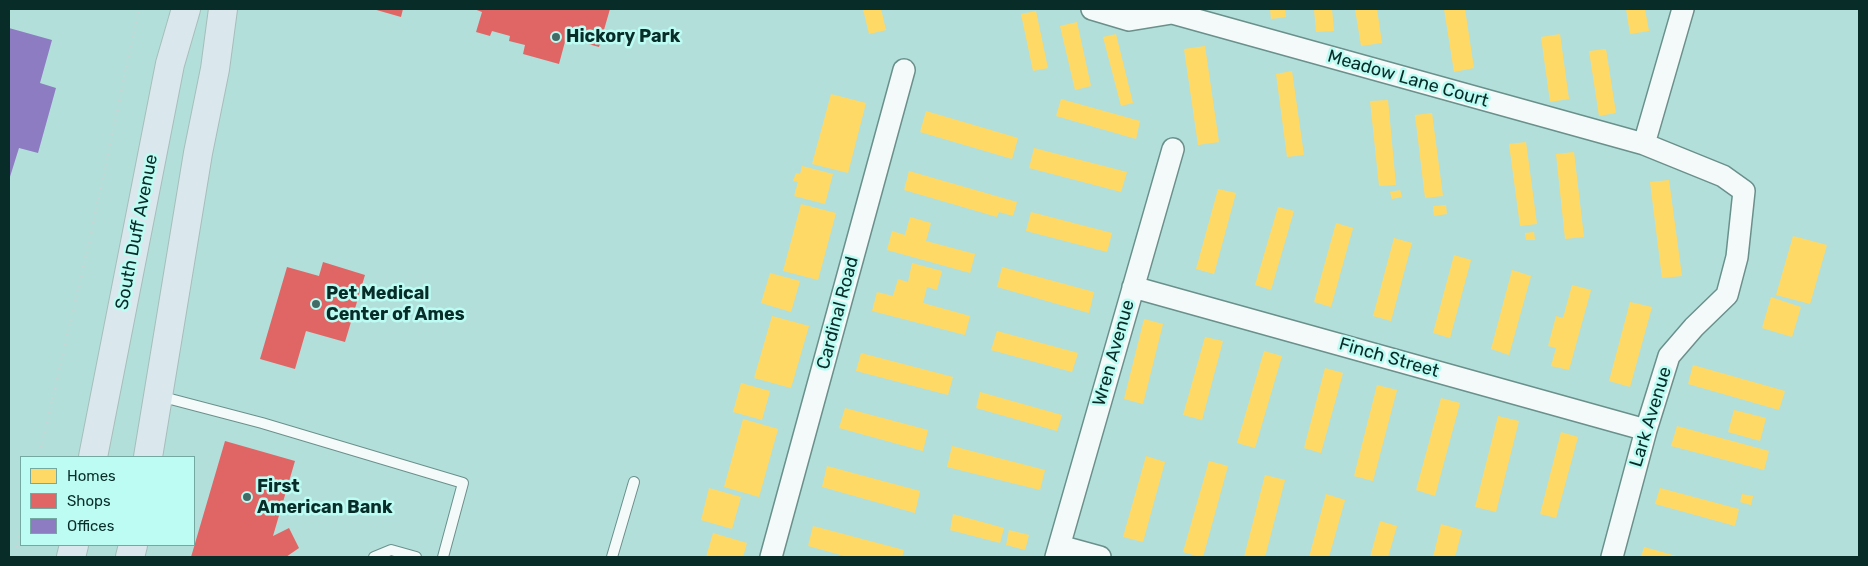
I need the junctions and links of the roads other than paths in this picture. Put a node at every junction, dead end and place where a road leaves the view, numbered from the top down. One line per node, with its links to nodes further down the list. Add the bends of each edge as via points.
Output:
1 (186, 9): 12 (main road, South Duff Avenue, via 170,64)
2 (223, 9): 10 (main road)
3 (1092, 9): 5 (street, Meadow Lane Court, via 1129,20)
4 (1683, 9): 7 (street)
5 (1173, 11): 7 (street, Meadow Lane Court)
6 (904, 70): 20 (street, Cardinal Road)
7 (1644, 144): 11 (street, Lark Avenue, via 1723,176 1744,191 1737,257 1727,294 1669,356)
8 (1173, 149): 9 (street, Wren Avenue)
9 (1133, 287): 11 (street, Finch Street); 15 (street, Wren Avenue)
10 (158, 396): 13 (main road); 18 (lane, via 262,423 463,483)
11 (1646, 430): 22 (street, Lark Avenue)
12 (93, 456)
13 (148, 456)
14 (634, 482): 19 (lane)
15 (1058, 552): 21 (street)
16 (374, 557): 17 (lane, via 391,550)
17 (416, 557)
18 (443, 557)
19 (612, 557)
20 (772, 557)
21 (1100, 557)
22 (1612, 557)

